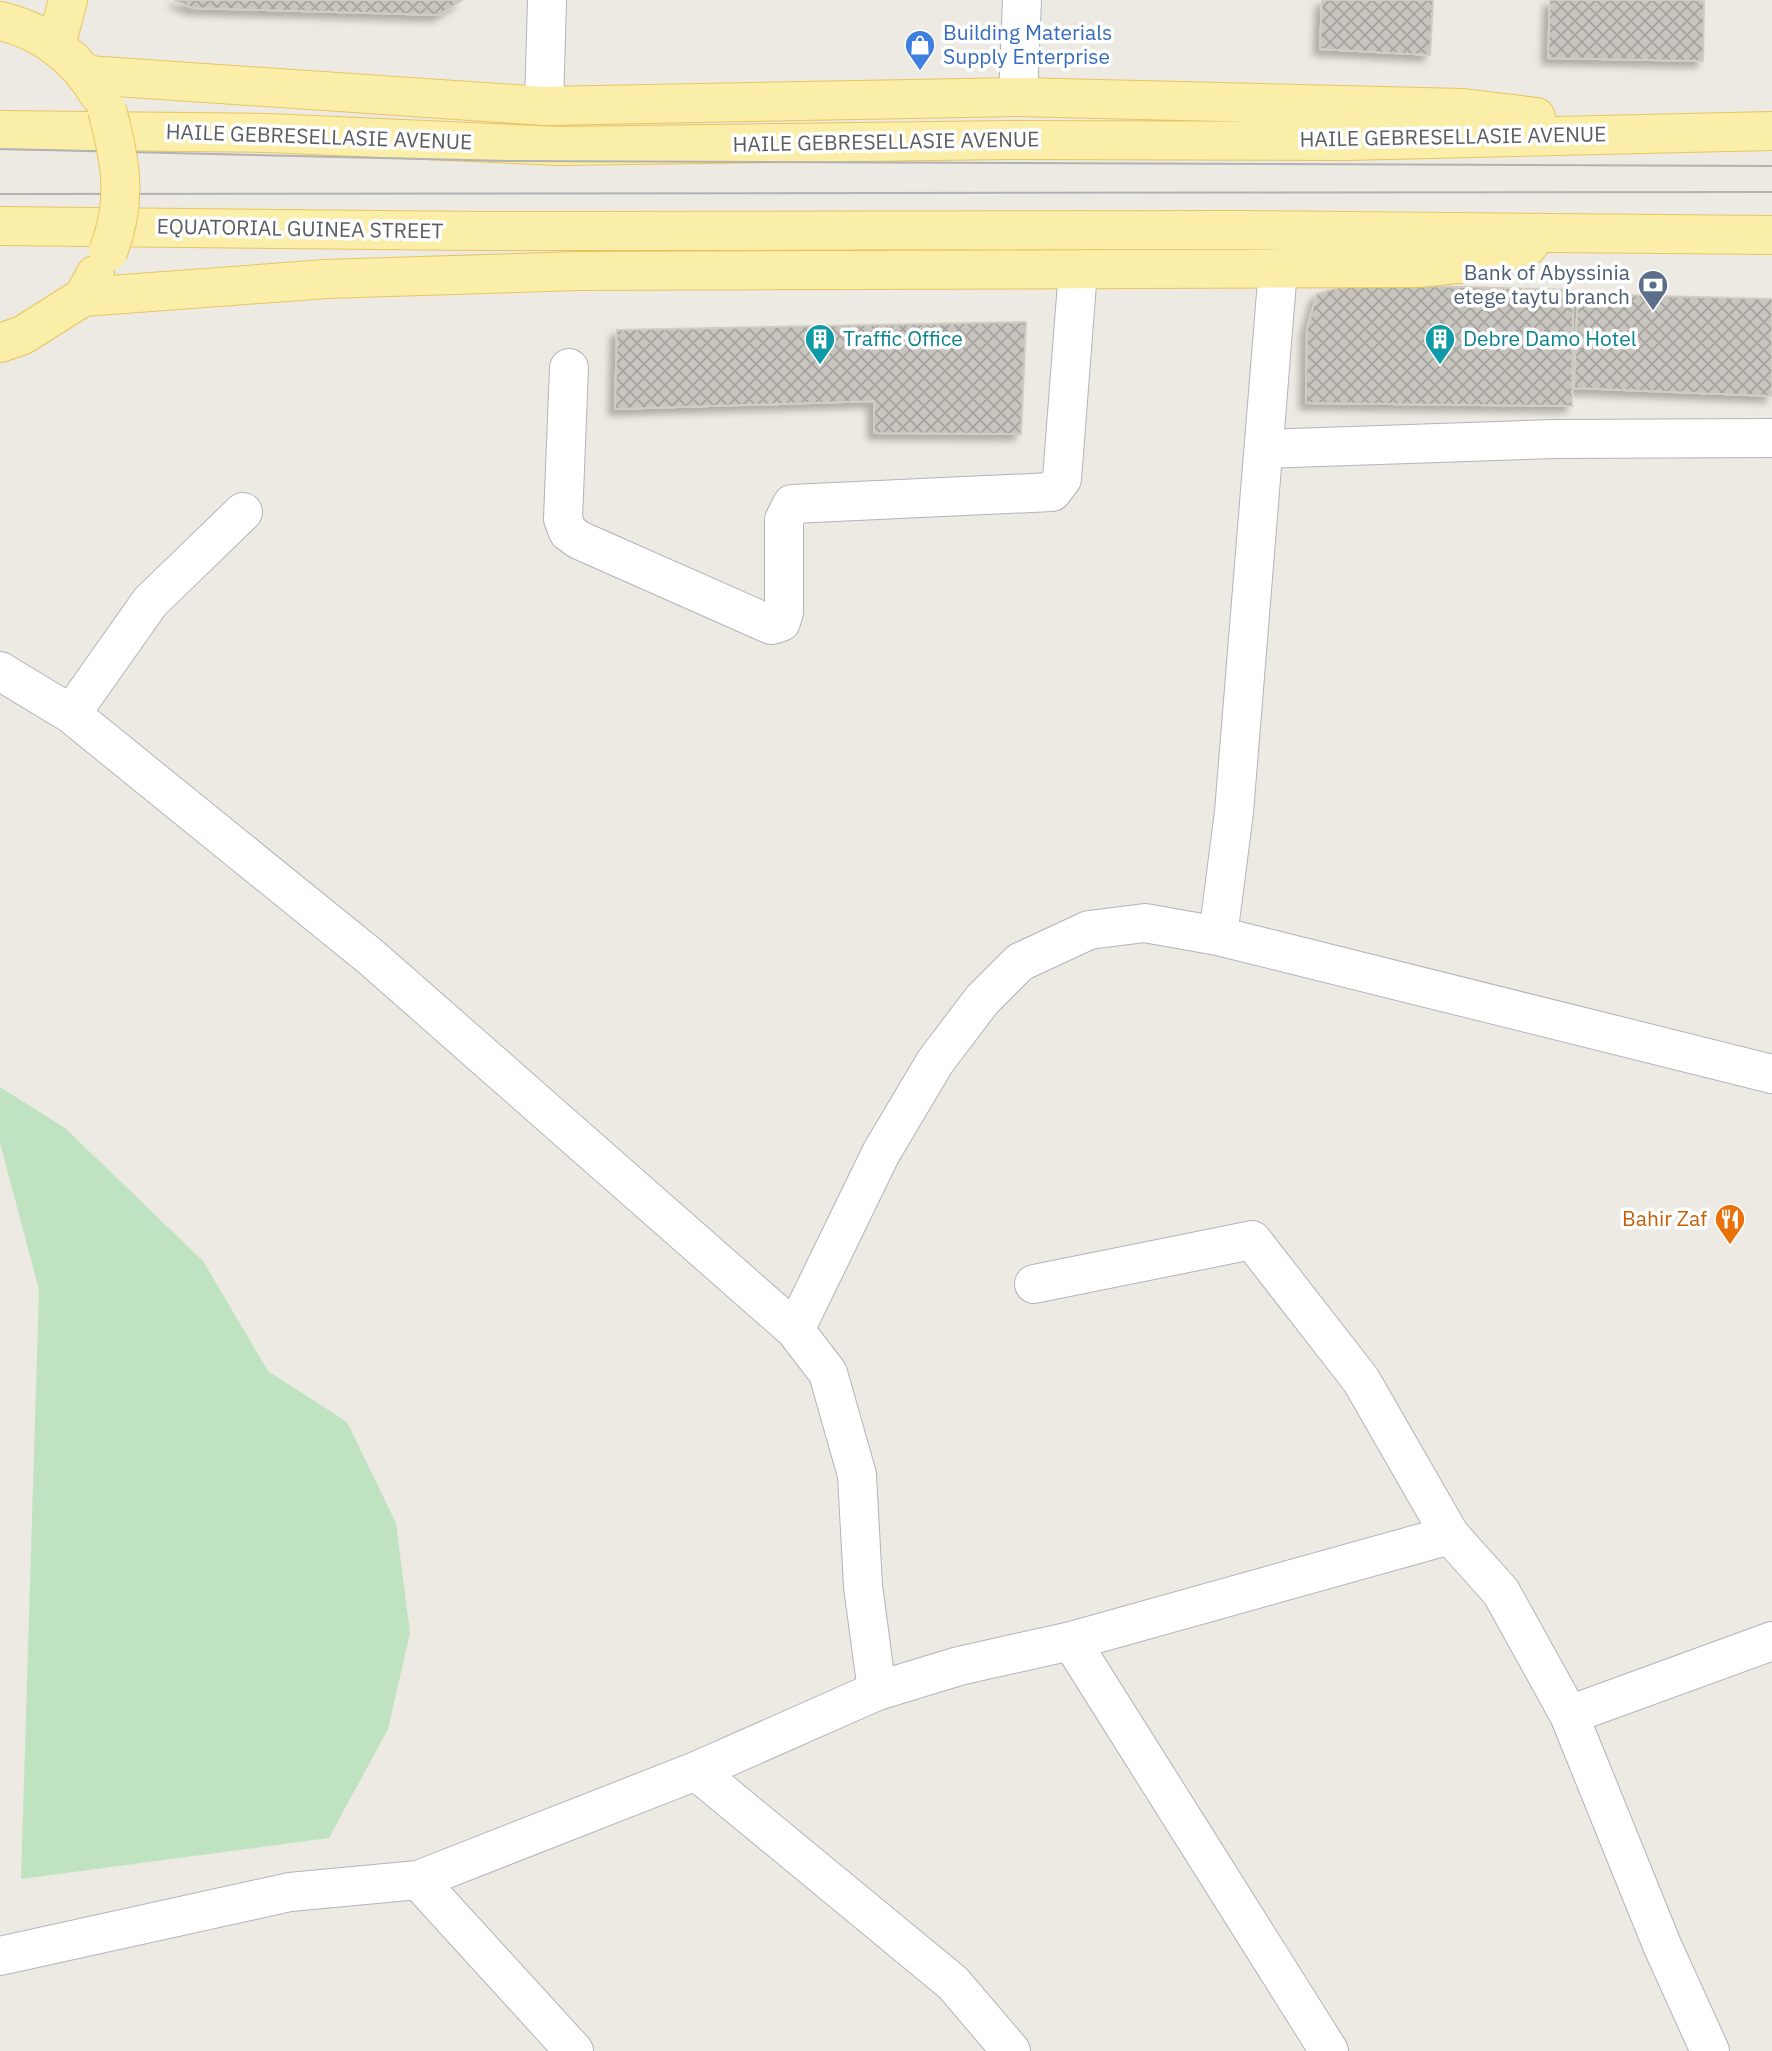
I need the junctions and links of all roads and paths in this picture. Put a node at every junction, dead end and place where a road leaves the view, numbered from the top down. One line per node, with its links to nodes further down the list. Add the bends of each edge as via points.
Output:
1 (68, 0): 5 (main road)
2 (547, 0): 8 (street)
3 (1022, 0): 7 (street)
4 (0, 21): 5 (main road)
5 (56, 44): 6 (main road)
6 (87, 75): 8 (main road); 17 (main road, bridge, via 107,110 122,184 118,225)
7 (1017, 97): 8 (main road); 11 (main road, via 1463,108)
8 (544, 106)
9 (0, 130): 11 (main road, HAILE GEBRESELLASIE AVENUE, via 268,133 559,146 1345,141)
10 (1772, 131): 11 (main road, HAILE GEBRESELLASIE AVENUE)
11 (1645, 132)
12 (0, 226): 13 (main road, EQUATORIAL GUINEA STREET)
13 (1563, 233): 14 (main road); 15 (main road, via 1466,263)
14 (1772, 235)
15 (1278, 269): 16 (main road); 21 (street)
16 (1078, 270): 17 (main road, via 577,271 326,279); 19 (street, via 1062,480 1052,492 792,504 784,520 784,612 781,622 771,625 568,532 563,519)
17 (83, 297): 18 (main road, via 23,335)
18 (0, 343)
19 (569, 368)
20 (1772, 438): 21 (street, via 1554,439)
21 (1264, 449): 25 (street, via 1234,812)
22 (243, 512): 24 (street, via 150,602)
23 (0, 671): 24 (street)
24 (71, 714): 28 (street, via 372,958)
25 (1218, 936): 26 (street); 28 (street, via 1145,923 1089,930 1020,962 982,1000 935,1062 881,1153)
26 (1772, 1074)
27 (1034, 1284): 29 (street, via 1252,1240 1361,1380)
28 (795, 1330): 32 (street, via 828,1373 858,1475 863,1586)
29 (1450, 1535): 31 (street); 33 (street, via 1501,1592)
30 (1772, 1640): 33 (street)
31 (1071, 1641): 32 (street); 39 (street)
32 (877, 1690): 34 (street)
33 (1569, 1715): 40 (street)
34 (696, 1771): 35 (street); 38 (street, via 953,1983)
35 (418, 1880): 36 (street, via 290,1892); 37 (street)
36 (0, 1956)
37 (574, 2051)
38 (1011, 2051)
39 (1329, 2051)
40 (1710, 2051)

